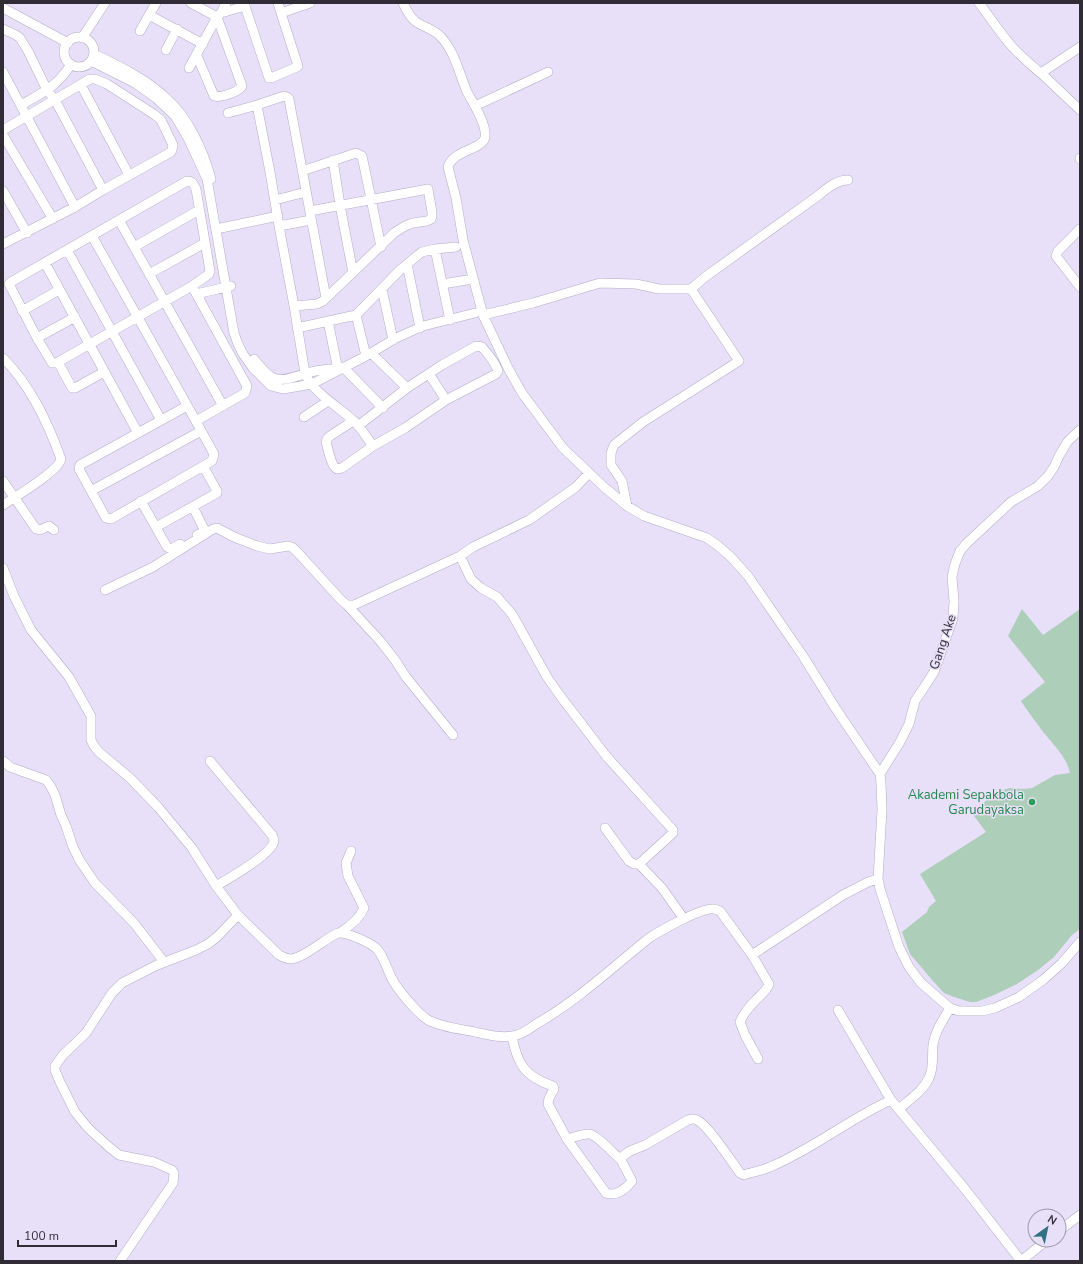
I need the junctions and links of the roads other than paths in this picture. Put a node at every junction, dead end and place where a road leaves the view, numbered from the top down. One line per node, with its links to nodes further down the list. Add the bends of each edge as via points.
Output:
1 (105, 3): 18 (street)
2 (156, 3): 13 (street)
3 (191, 3): 14 (street)
4 (226, 3): 14 (street)
5 (278, 3): 11 (street)
6 (310, 3): 11 (street)
7 (403, 3): 35 (street, via 415,21 434,31 445,42)
8 (978, 3): 29 (street, via 1008,43)
9 (245, 5): 11 (street, via 269,78 298,66); 14 (street)
10 (3, 8): 20 (street)
11 (281, 14)
12 (3, 15): 20 (street)
13 (149, 15): 16 (street); 17 (street)
14 (219, 15): 19 (street); 23 (street, via 241,88 218,97 214,96)
15 (3, 29): 31 (street, via 20,38)
16 (177, 29): 19 (street); 22 (street)
17 (140, 31)
18 (82, 38): 20 (street, via 75,38); 24 (street, via 94,49)
19 (203, 44): 23 (street)
20 (67, 45): 25 (street, via 65,57)
21 (1080, 48): 29 (street)
22 (166, 50)
23 (197, 56): 26 (street)
24 (93, 57): 25 (street, via 84,66); 58 (street, via 132,74 154,88 179,111 208,166); 75 (street, via 156,98 175,116 207,179)
25 (71, 64): 31 (street, via 56,84)
26 (189, 68)
27 (3, 72): 33 (street)
28 (548, 72): 35 (street)
29 (1041, 73): 36 (street)
30 (81, 85): 32 (street); 43 (street); 43 (street, via 90,79 100,80 139,103 161,120 173,145 171,152)
31 (47, 90): 32 (street); 33 (street)
32 (55, 100): 38 (street); 45 (street)
33 (21, 105): 38 (street)
34 (257, 105): 37 (street); 42 (street, via 284,96 289,99); 48 (street)
35 (475, 106): 85 (street, via 485,134 484,140 452,159 448,166)
36 (1080, 110)
37 (228, 113)
38 (26, 116): 39 (street); 51 (street)
39 (3, 130)
40 (3, 135): 55 (street)
41 (333, 160): 42 (street); 49 (street, via 356,153 362,156); 50 (street)
42 (302, 171): 47 (street)
43 (129, 175): 45 (street)
44 (848, 180): 78 (street, via 839,181 826,189 705,276)
45 (103, 190): 51 (street)
46 (3, 191): 60 (street)
47 (306, 192): 48 (street); 54 (street)
48 (275, 200): 53 (street)
49 (371, 200): 50 (street); 65 (street); 65 (street, via 428,189 431,200 431,219 405,226)
50 (340, 205): 54 (street); 71 (street)
51 (75, 207): 55 (street)
52 (199, 210): 56 (street, via 196,189 191,181 187,181); 62 (street); 64 (street)
53 (278, 216): 57 (street); 58 (street)
54 (310, 216): 57 (street); 81 (street)
55 (53, 219): 60 (street)
56 (119, 220): 61 (street); 64 (street)
57 (279, 226): 83 (street)
58 (221, 228): 75 (street)
59 (1080, 229): 76 (street, via 1056,256)
60 (27, 233): 63 (street)
61 (92, 236): 68 (street); 87 (street)
62 (205, 243): 72 (street); 80 (street, via 210,271)
63 (3, 244)
64 (134, 247): 72 (street)
65 (381, 247): 71 (street)
66 (456, 247): 67 (street)
67 (436, 249): 70 (street, via 422,252); 74 (street)
68 (67, 250): 69 (street); 93 (street)
69 (45, 263): 79 (street); 84 (street, via 9,284)
70 (407, 264): 77 (street); 92 (street)
71 (353, 273): 81 (street)
72 (149, 274): 82 (street)
73 (467, 280): 74 (street)
74 (442, 284): 89 (street)
75 (229, 287): 80 (street); 102 (street, via 242,340 260,366 275,379 281,380); 104 (street, via 234,333 243,354 253,368 267,383 279,389)
76 (1080, 287)
77 (382, 289): 86 (street); 95 (street)
78 (691, 289): 85 (street, via 659,289 636,284 600,283 526,305); 126 (street, via 740,361 643,422 614,445 611,465 622,482)
79 (60, 290): 84 (street); 88 (street)
80 (194, 290): 82 (street); 109 (street, via 246,386 245,393)
81 (326, 298): 83 (street, via 317,304)
82 (165, 302): 87 (street); 109 (street)
83 (294, 306): 91 (street)
84 (22, 310): 94 (street)
85 (479, 314): 89 (street); 120 (street, via 522,393 564,448)
86 (356, 315): 90 (street); 97 (street)
87 (138, 317): 93 (street); 108 (street)
88 (74, 318): 94 (street); 96 (street)
89 (450, 320): 92 (street)
90 (328, 321): 91 (street); 100 (street)
91 (297, 328): 102 (street)
92 (420, 328): 95 (street)
93 (112, 331): 96 (street); 112 (street)
94 (38, 338): 99 (street, via 50,361)
95 (393, 340): 97 (street)
96 (89, 344): 99 (street); 101 (street)
97 (368, 354): 100 (street); 105 (street)
98 (3, 358): 123 (street, via 29,390 51,432 61,459 51,473)
99 (58, 362): 101 (street, via 72,388)
100 (340, 368): 102 (street); 104 (street); 110 (street)
101 (104, 372): 117 (street)
102 (305, 373): 104 (street)
103 (429, 374): 105 (street); 107 (street); 107 (street, via 476,346 482,348 496,365 496,374)
104 (312, 384): 106 (street)
105 (407, 388): 110 (street)
106 (328, 400): 111 (street); 114 (street)
107 (446, 400): 118 (street)
108 (187, 406): 112 (street); 113 (street)
109 (223, 406): 113 (street)
110 (383, 408): 114 (street)
111 (304, 417)
112 (161, 420): 117 (street)
113 (196, 422): 116 (street)
114 (356, 423): 118 (street); 118 (street, via 327,439 334,468 342,468)
115 (1080, 430): 137 (street, Gang Ake, via 1068,441 1048,476 1038,486 1011,502 960,551 952,577 954,610 951,625 934,672 915,701 909,724)
116 (201, 431): 119 (street, via 214,454 212,461); 122 (street)
117 (138, 433): 122 (street, via 80,465 79,469)
118 (373, 446)
119 (203, 466): 124 (street); 127 (street, via 218,491)
120 (589, 473): 126 (street); 130 (street, via 576,487 529,520)
121 (3, 481): 123 (street)
122 (91, 491): 124 (street, via 108,519)
123 (15, 497): 125 (street); 129 (street, via 36,529 49,526)
124 (141, 501): 128 (street)
125 (3, 506)
126 (626, 506): 137 (street, via 644,516 707,538 731,557 748,576 803,656)
127 (193, 507): 128 (street); 128 (street, via 204,531 171,549 167,547)
128 (156, 527)
129 (54, 530)
130 (460, 556): 133 (street, via 354,605); 140 (street, via 472,579 481,588 497,597 512,614 546,677 607,757 673,830 673,833)
131 (3, 568): 142 (street, via 31,630 69,677 91,716 91,740 98,752 135,783 158,807 192,848)
132 (105, 590): 133 (street, via 153,567 213,528 257,546 270,549 292,547)
133 (347, 605): 134 (street, via 381,642)
134 (453, 735)
135 (3, 761): 148 (street, via 10,767 46,780 55,795 80,861 95,883 134,924)
136 (210, 761): 142 (street, via 274,839 272,845 254,862)
137 (880, 774): 141 (street, via 882,810)
138 (605, 828): 140 (street, via 629,861)
139 (351, 851): 145 (street, via 346,863 348,876 364,908 363,912)
140 (639, 864): 144 (street, via 662,888)
141 (878, 879): 147 (street, via 843,895); 149 (street, via 899,947 909,967 921,982)
142 (217, 888): 143 (street)
143 (238, 915): 145 (street, via 273,950 286,959 301,955); 148 (street, via 208,944)
144 (684, 919): 147 (street, via 708,909 720,911); 151 (street, via 649,938 552,1015)
145 (341, 932): 151 (street, via 376,948 402,993 428,1019 437,1024 485,1034)
146 (1080, 942): 149 (street, via 1062,963 1019,997 982,1011 959,1011)
147 (752, 955): 152 (street, via 769,984 740,1022)
148 (164, 962): 160 (street, via 117,987 86,1033 56,1063 55,1070 60,1082 75,1112 88,1128 120,1155 154,1162 174,1173 173,1183)
149 (950, 1008): 154 (street, via 935,1038 929,1079)
150 (838, 1010): 153 (street)
151 (512, 1036): 155 (street, via 524,1070 553,1086 548,1104)
152 (758, 1059)
153 (891, 1100): 154 (street); 156 (street, via 778,1164 744,1175 706,1127 693,1118 630,1151)
154 (899, 1109): 161 (street)
155 (567, 1139): 156 (street, via 591,1134); 156 (street, via 608,1194 618,1193 632,1182)
156 (621, 1160)
157 (1080, 1215): 158 (street)
158 (1067, 1225)
159 (1038, 1248): 161 (street)
160 (120, 1261)
161 (1021, 1261)

